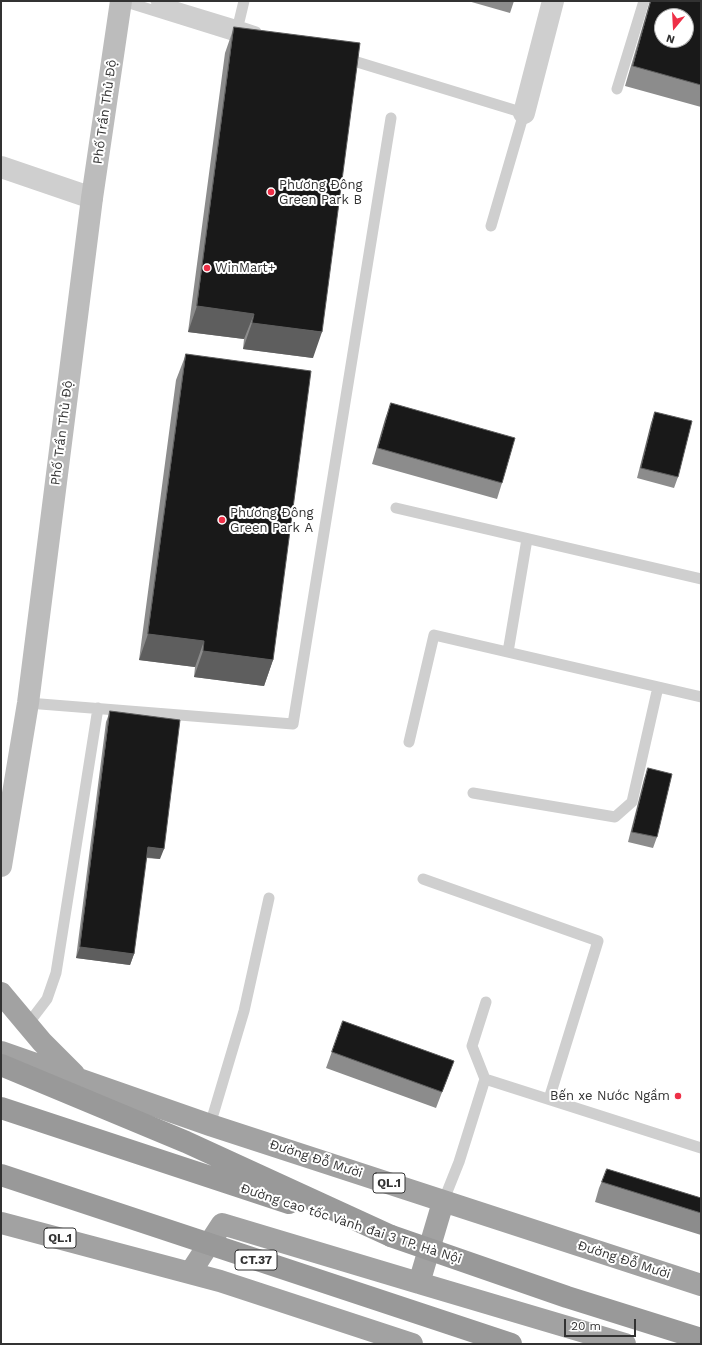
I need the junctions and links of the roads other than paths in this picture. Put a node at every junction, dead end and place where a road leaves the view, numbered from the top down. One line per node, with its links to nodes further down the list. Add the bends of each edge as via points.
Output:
1 (122, 1): 6 (lane); 13 (main road, Phố Trần Thủ Độ)
2 (156, 1): 6 (lane)
3 (244, 1): 6 (lane)
4 (553, 1): 10 (street)
5 (644, 1): 9 (lane)
6 (235, 31): 7 (lane)
7 (268, 35)
8 (337, 56): 10 (lane)
9 (617, 89)
10 (524, 113): 14 (lane)
11 (392, 118): 22 (lane, via 293,724)
12 (1, 167): 13 (street)
13 (92, 198): 21 (main road, Phố Trần Thủ Độ)
14 (491, 226)
15 (396, 508): 16 (lane)
16 (527, 539): 17 (lane); 18 (lane)
17 (701, 580)
18 (508, 652): 19 (lane); 23 (lane, via 434,635)
19 (658, 687): 20 (lane); 24 (lane, via 632,802 615,817)
20 (701, 697)
21 (28, 703): 22 (lane); 25 (main road, Phố Trần Thủ Độ)
22 (98, 708): 30 (lane, via 56,973 47,999)
23 (409, 742)
24 (472, 794)
25 (1, 866)
26 (423, 879): 35 (lane, via 598,941)
27 (269, 898): 37 (lane, via 244,1011)
28 (1, 993): 30 (highway, QL.1)
29 (486, 1002): 34 (lane, via 472,1046)
30 (28, 1024): 33 (highway, QL.1, via 42,1042)
31 (1, 1052): 33 (highway, Đường Đỗ Mười / QL.1)
32 (1, 1065): 42 (highway, via 186,1142)
33 (78, 1077): 37 (highway, Đường Đỗ Mười / QL.1)
34 (485, 1079): 35 (lane); 40 (lane)
35 (549, 1099): 38 (lane)
36 (1, 1108): 42 (highway, Đường cao tốc Vành đai 3 TP. Hà Nội)
37 (210, 1125): 40 (highway, Đường Đỗ Mười / QL.1)
38 (701, 1148)
39 (1, 1175): 50 (highway, CT.37, bridge)
40 (443, 1202): 44 (highway); 45 (highway, Đường Đỗ Mười / QL.1)
41 (1, 1223): 43 (highway, QL.1)
42 (391, 1236): 47 (highway, Đường cao tốc Vành đai 3 TP. Hà Nội, bridge, via 567,1297)
43 (190, 1273): 44 (highway, via 222,1224); 48 (highway, QL.1)
44 (420, 1283): 46 (highway)
45 (701, 1285)
46 (579, 1338): 51 (highway)
47 (701, 1339)
48 (388, 1340): 49 (highway, QL.1)
49 (412, 1344)
50 (511, 1344)
51 (625, 1344)

